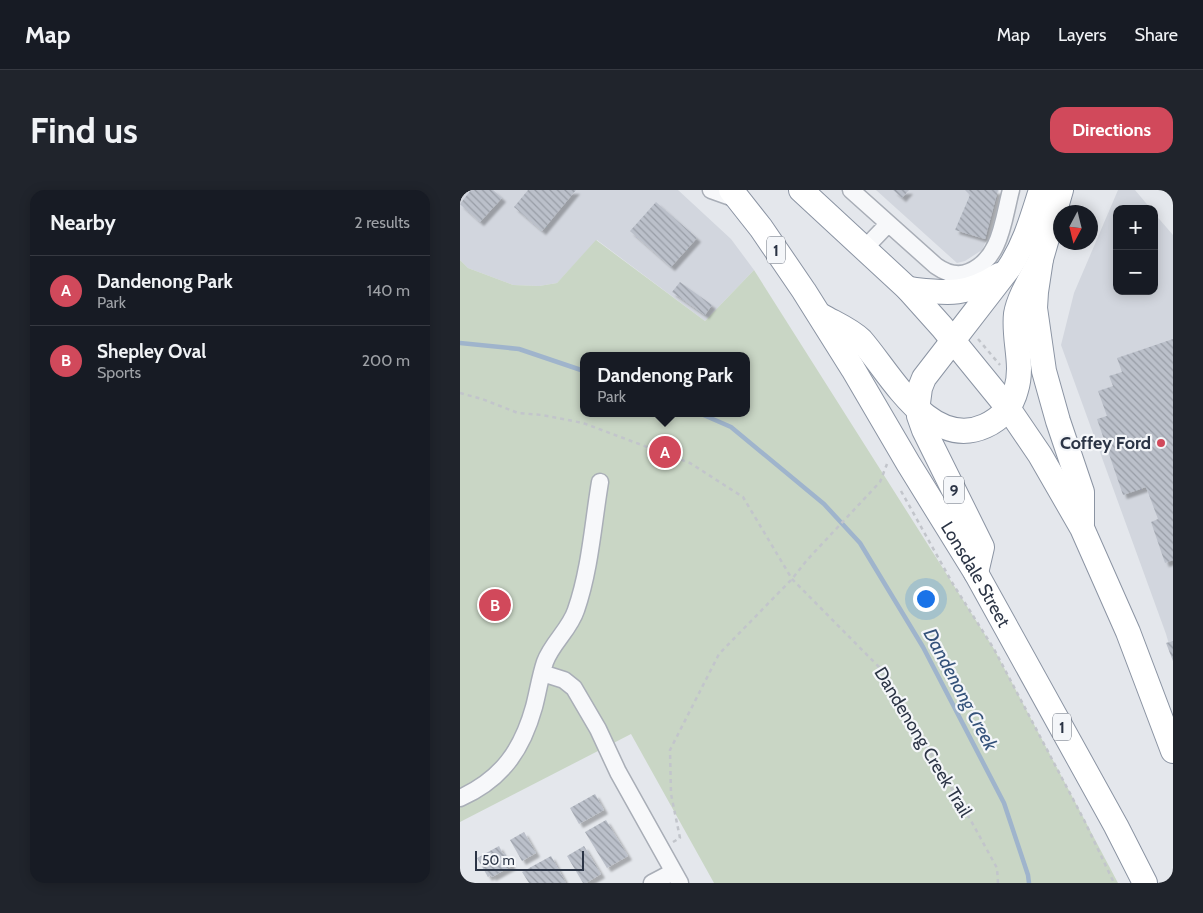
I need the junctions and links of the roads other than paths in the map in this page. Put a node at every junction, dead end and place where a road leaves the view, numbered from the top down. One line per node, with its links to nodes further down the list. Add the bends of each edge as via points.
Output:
1 (710, 190): 7 (street, Lonsdale Street)
2 (851, 190): 8 (street)
3 (1011, 190): 8 (street, via 992,254 983,264 963,274 939,269)
4 (1041, 190): 11 (highway, 9, via 1026,240)
5 (1061, 190): 10 (highway)
6 (802, 191): 9 (highway)
7 (735, 195): 13 (highway, Lonsdale Street / 1)
8 (888, 224): 9 (street)
9 (864, 249): 12 (highway)
10 (1041, 259): 16 (highway, via 1017,311 1018,382); 18 (highway, via 1035,300 1039,344 1058,421 1082,492)
11 (1009, 268): 12 (highway, via 987,283 966,291); 14 (highway, 9)
12 (908, 290): 14 (highway)
13 (818, 313): 15 (highway, via 859,338); 19 (highway, Lonsdale Street / 1)
14 (953, 341): 15 (highway, 9, via 924,378); 16 (highway)
15 (918, 408): 16 (highway, via 940,425 966,430 986,426); 19 (highway, 9, via 924,430 982,547)
16 (1008, 408): 18 (highway, via 1051,470)
17 (600, 482): 20 (street, via 586,573 576,612 552,647)
18 (1082, 528): 21 (highway, via 1128,632)
19 (976, 573): 25 (highway, Lonsdale Street / 1)
20 (542, 673): 22 (street, via 529,723 513,757 487,783); 23 (street, via 564,680 574,688)
21 (1173, 752)
22 (460, 798)
23 (677, 877): 24 (street)
24 (652, 883)
25 (1145, 883)

